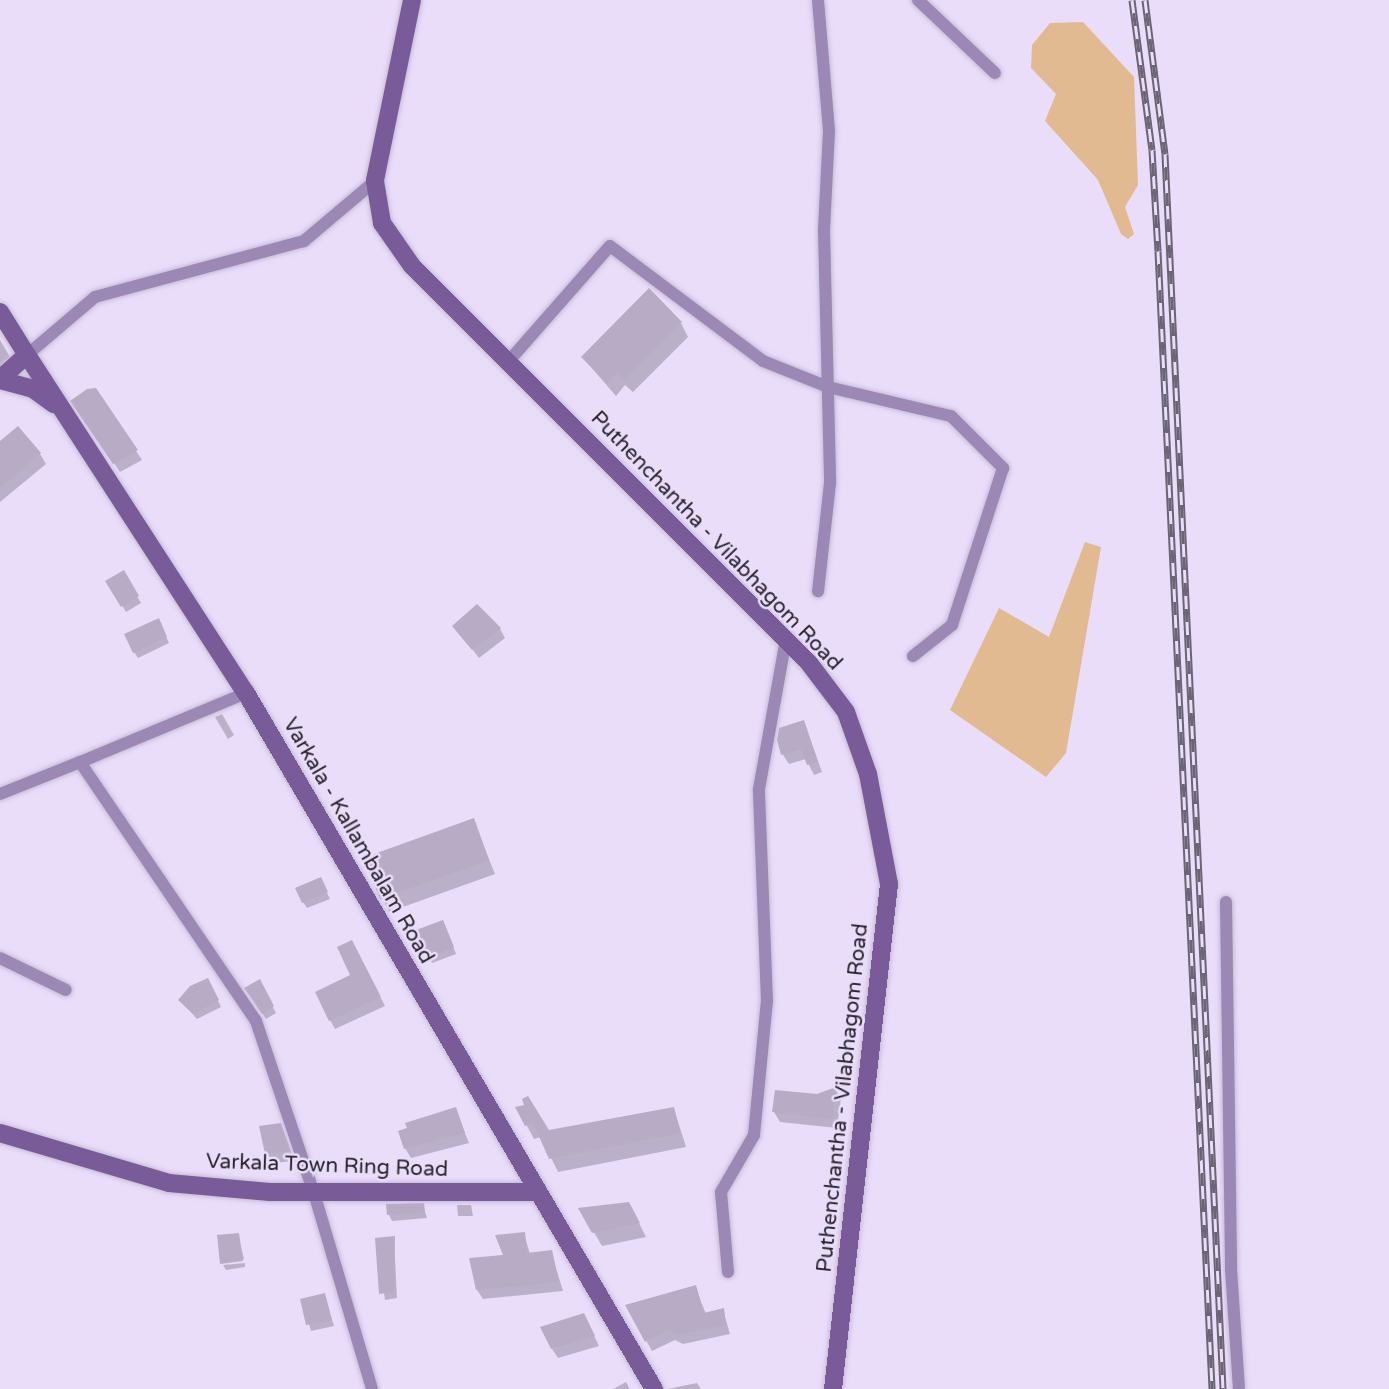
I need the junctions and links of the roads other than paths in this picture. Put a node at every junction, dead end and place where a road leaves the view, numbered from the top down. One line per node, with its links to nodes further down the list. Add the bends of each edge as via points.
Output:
1 (412, 0): 5 (main road, Puthenchantha - Vilabhagom Road)
2 (818, 0): 10 (street, via 829,131 824,231)
3 (918, 0): 4 (street)
4 (995, 73)
5 (375, 181): 7 (street, via 304,241 95,297); 8 (main road, Puthenchantha - Vilabhagom Road, via 382,223 412,266)
6 (0, 312): 7 (main road, Varkala - Kallambalam Road)
7 (27, 355): 9 (main road); 11 (main road, Varkala - Kallambalam Road)
8 (508, 362): 10 (street, via 610,246 763,360); 13 (main road, Puthenchantha - Vilabhagom Road)
9 (0, 380): 11 (main road, via 33,389)
10 (828, 387): 12 (street, via 830,483); 14 (street, via 951,416 1003,468 952,625)
11 (62, 410): 15 (main road, Varkala - Kallambalam Road)
12 (818, 591)
13 (786, 639): 24 (street, via 760,789 765,1028 754,1135 721,1192); 27 (main road, Puthenchantha - Vilabhagom Road, via 846,712 868,774 889,884)
14 (913, 656)
15 (246, 693): 16 (street); 22 (main road, Varkala - Kallambalam Road)
16 (80, 762): 17 (street); 23 (street, via 256,1021)
17 (0, 794)
18 (1226, 902): 28 (street, via 1231,1269)
19 (0, 958): 20 (street)
20 (66, 990)
21 (0, 1133): 23 (main road, Varkala Town Ring Road, via 169,1183)
22 (535, 1192): 23 (main road, Varkala Town Ring Road); 26 (main road, Varkala - Kallambalam Road)
23 (314, 1193): 25 (street)
24 (728, 1272)
25 (372, 1389)
26 (654, 1389)
27 (833, 1389)
28 (1239, 1389)

